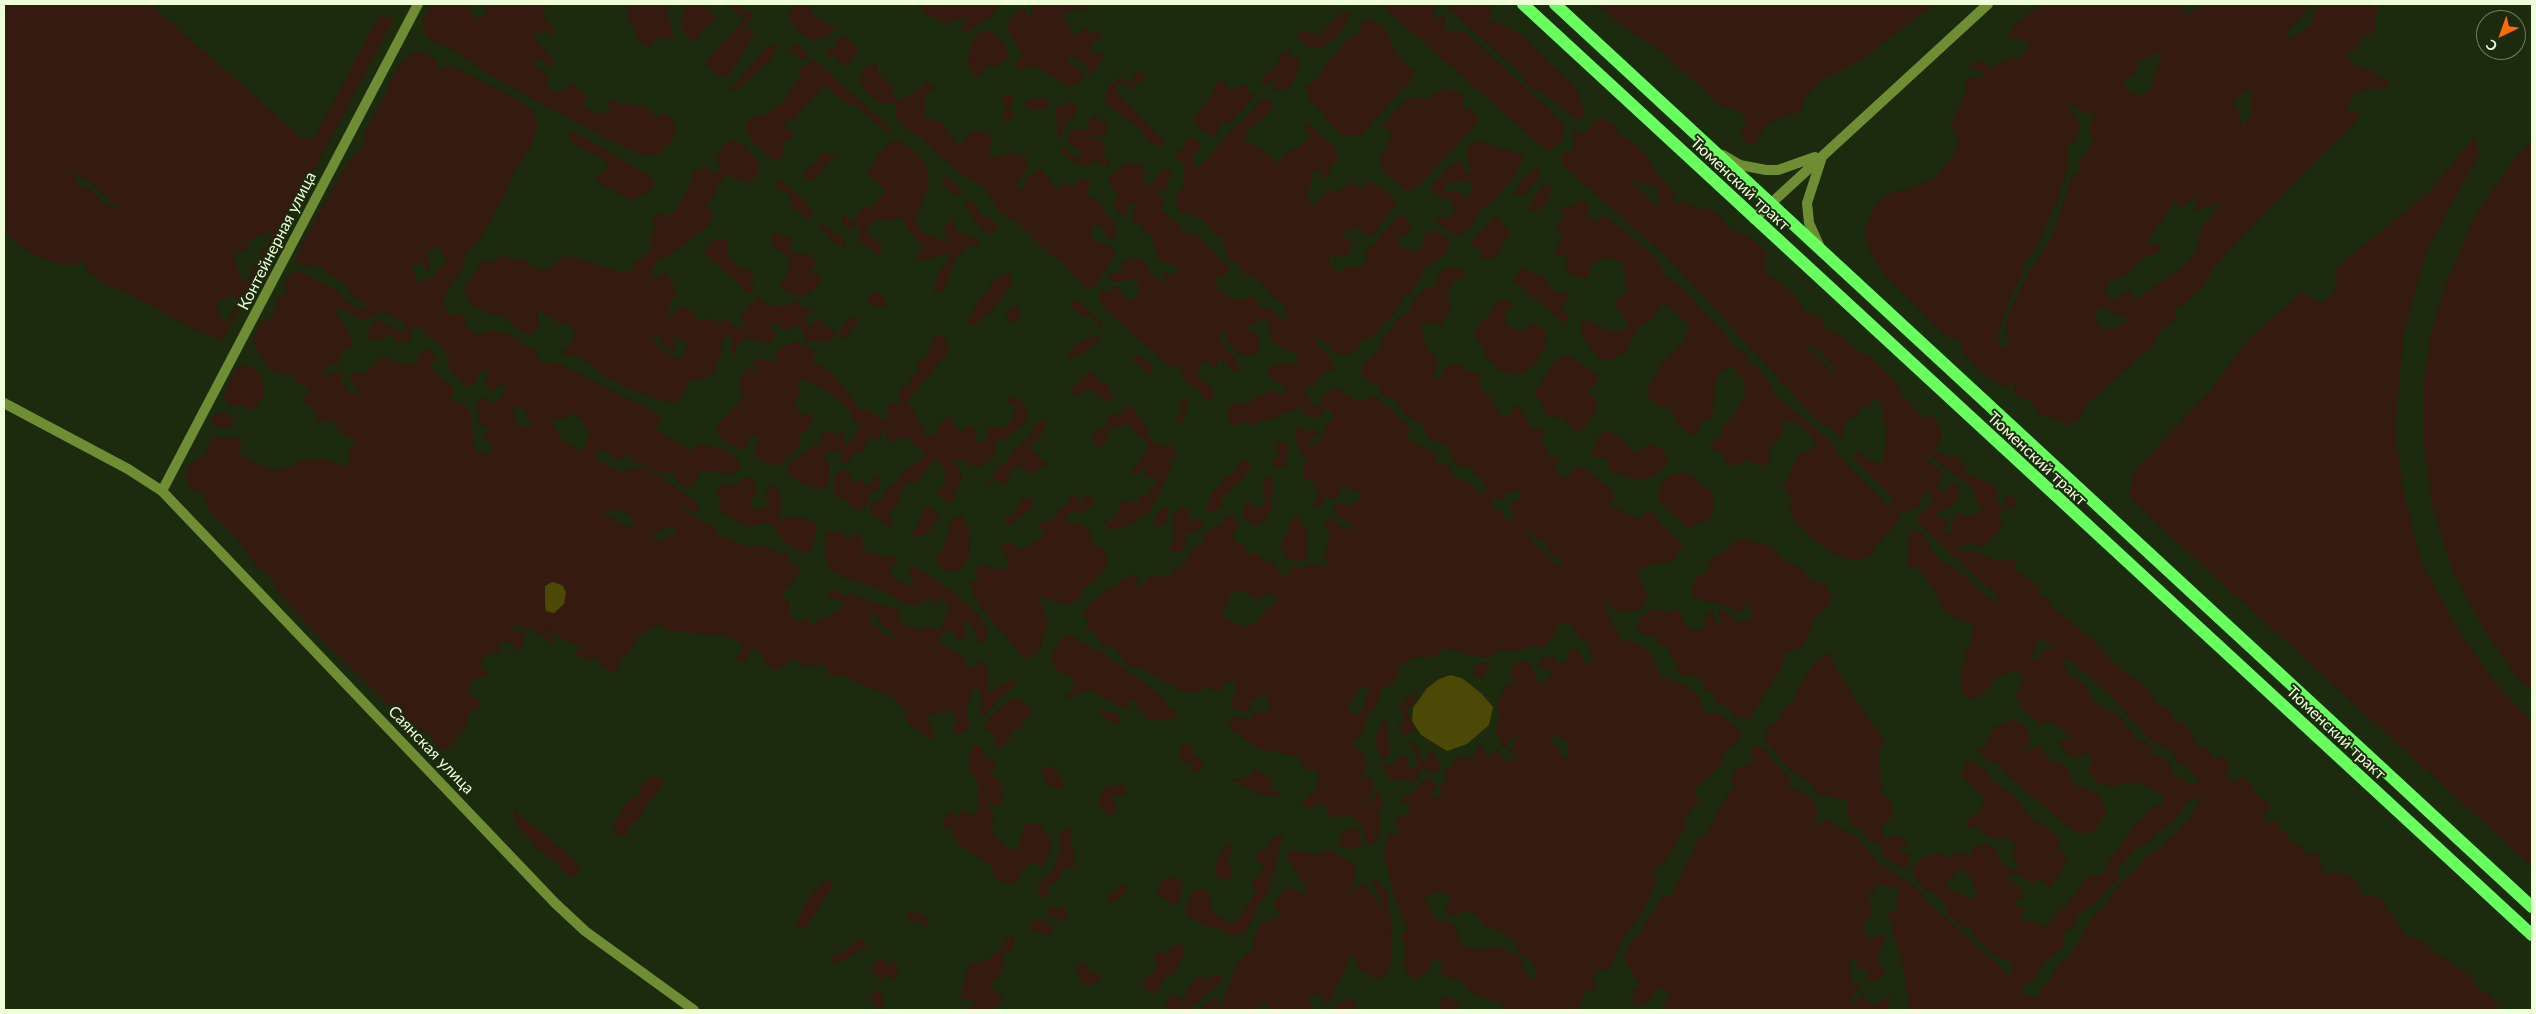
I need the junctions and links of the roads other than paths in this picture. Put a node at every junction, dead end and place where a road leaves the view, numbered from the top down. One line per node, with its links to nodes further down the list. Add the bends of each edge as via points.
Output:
1 (418, 4): 11 (street, Контейнерная улица)
2 (1523, 4): 8 (main road, Тюменский тракт)
3 (1555, 4): 5 (main road, Тюменский тракт)
4 (1988, 4): 6 (street)
5 (1713, 149): 6 (street, via 1740,165 1766,170 1799,164); 7 (main road, Тюменский тракт)
6 (1823, 153): 7 (street); 9 (street, via 1807,203 1813,233)
7 (1770, 203): 8 (street); 9 (main road, Тюменский тракт)
8 (1754, 219): 13 (main road, Тюменский тракт)
9 (1825, 254): 12 (main road, Тюменский тракт)
10 (4, 403): 11 (street, Саянская улица, via 128,469)
11 (162, 492): 14 (street, Саянская улица, via 555,903 585,931)
12 (2532, 907)
13 (2532, 935)
14 (694, 1010)

